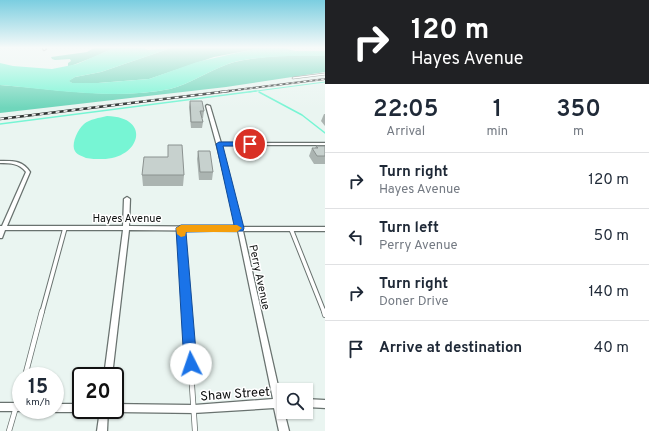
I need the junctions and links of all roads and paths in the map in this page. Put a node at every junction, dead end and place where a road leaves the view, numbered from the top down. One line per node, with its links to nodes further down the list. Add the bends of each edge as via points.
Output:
1 (325, 74): 2 (lane)
2 (293, 78)
3 (208, 106): 4 (street, Perry Avenue)
4 (219, 144): 5 (street); 12 (street, Perry Avenue)
5 (325, 144)
6 (0, 162): 8 (street, via 21,163 26,166 28,172)
7 (127, 199): 10 (street)
8 (2, 228): 9 (street, Hayes Avenue); 15 (street)
9 (65, 228): 10 (street, Hayes Avenue); 17 (lane)
10 (126, 228): 11 (street, Hayes Avenue); 18 (street)
11 (181, 228): 12 (street, Hayes Avenue); 26 (lane)
12 (240, 228): 13 (street, Hayes Avenue); 19 (street, Perry Avenue)
13 (291, 229): 14 (street, Hayes Avenue); 16 (lane)
14 (325, 229)
15 (0, 236)
16 (325, 315)
17 (27, 367)
18 (109, 367)
19 (277, 386)
20 (277, 403): 26 (street, Shaw Street)
21 (313, 404): 22 (street)
22 (325, 404)
23 (0, 407): 24 (street)
24 (12, 407)
25 (124, 408): 26 (street, Shaw Street)
26 (194, 409): 32 (lane)
27 (14, 419): 30 (lane)
28 (103, 419): 31 (street)
29 (283, 419): 33 (street, Perry Avenue)
30 (9, 431)
31 (102, 431)
32 (195, 431)
33 (284, 431)

